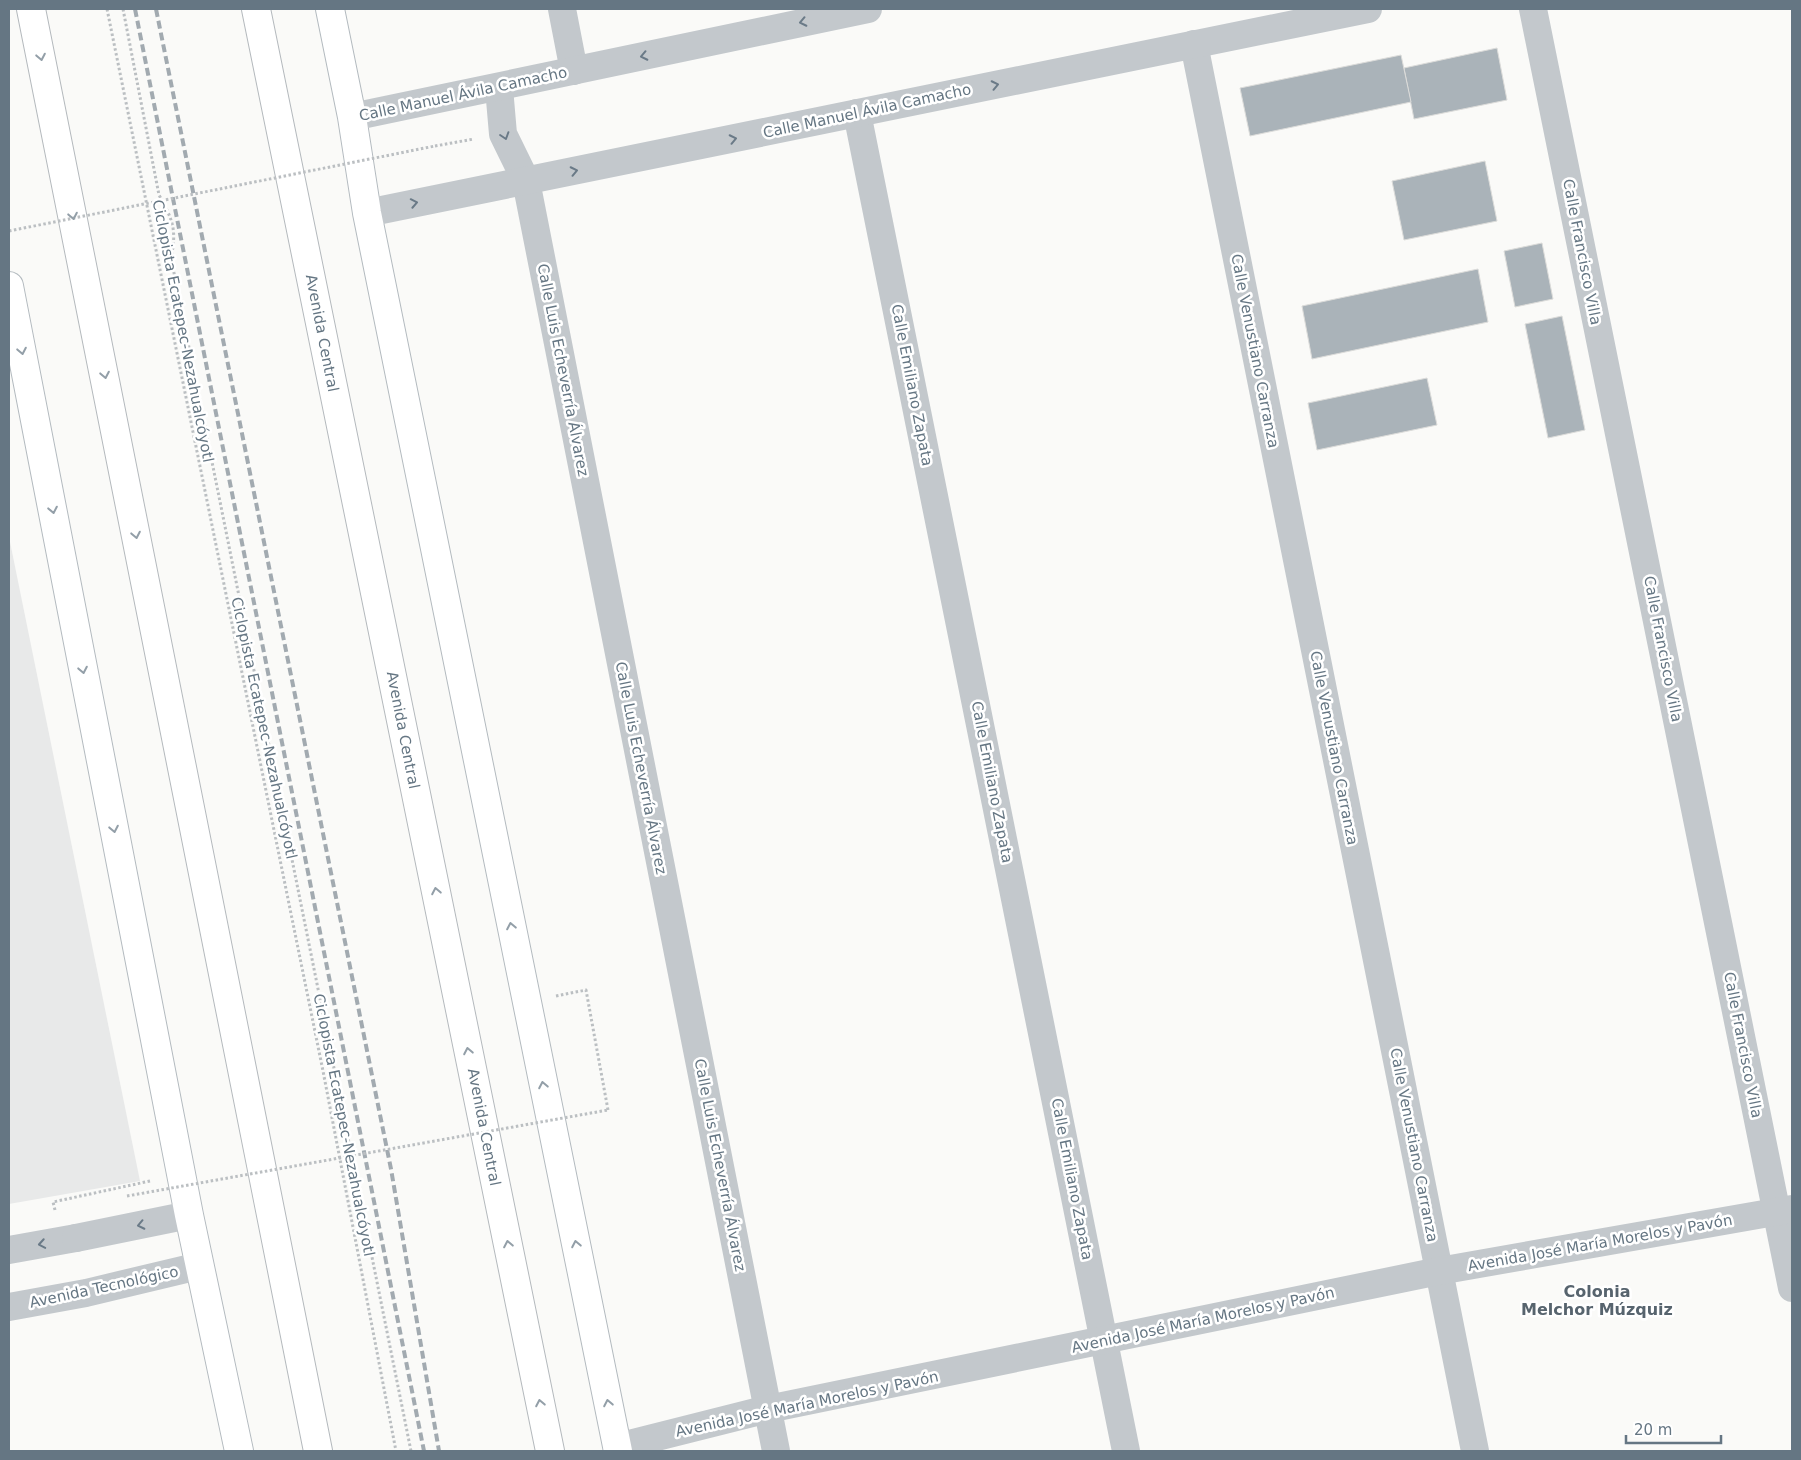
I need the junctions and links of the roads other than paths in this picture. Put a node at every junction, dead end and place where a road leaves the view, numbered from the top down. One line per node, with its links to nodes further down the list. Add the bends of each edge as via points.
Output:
1 (31, 9): 21 (main road, one-way to 21)
2 (330, 9): 12 (main road)
3 (562, 9): 9 (street)
4 (868, 9): 9 (street, Calle Manuel Ávila Camacho, one-way to 9)
5 (1368, 9): 8 (street, Calle Manuel Ávila Camacho)
6 (1533, 9): 16 (street, Calle Francisco Villa)
7 (260, 15): 30 (main road, Avenida Central, one-way to 7)
8 (1194, 44): 11 (street, Calle Manuel Ávila Camacho, one-way to 8); 20 (street, Calle Venustiano Carranza)
9 (574, 71): 10 (street, Calle Manuel Ávila Camacho)
10 (499, 88): 12 (street, Calle Manuel Ávila Camacho); 13 (street, Calle Luis Echeverría Álvarez, one-way to 13, via 503,134)
11 (857, 113): 13 (street, Calle Manuel Ávila Camacho, one-way to 11); 24 (street, Calle Emiliano Zapata)
12 (352, 117): 14 (main road)
13 (526, 181): 14 (street, Calle Manuel Ávila Camacho, one-way to 13); 25 (street, Calle Luis Echeverría Álvarez)
14 (367, 213): 26 (main road, one-way to 14)
15 (9, 286): 17 (main road, one-way to 17)
16 (1785, 1211): 20 (street, Avenida José María Morelos y Pavón); 22 (street, Calle Francisco Villa)
17 (189, 1215): 18 (street, one-way to 18); 19 (main road)
18 (9, 1250)
19 (199, 1266): 23 (street, Avenida Tecnológico, via 86,1293); 27 (main road)
20 (1439, 1271): 24 (street, Avenida José María Morelos y Pavón); 33 (street, Calle Venustiano Carranza)
21 (285, 1287): 28 (main road); 29 (main road)
22 (1792, 1288)
23 (9, 1307)
24 (1105, 1341): 25 (street, Avenida José María Morelos y Pavón); 32 (street, Calle Emiliano Zapata)
25 (768, 1409): 26 (street, Avenida José María Morelos y Pavón); 31 (street, Calle Luis Echeverría Álvarez)
26 (617, 1449)
27 (239, 1451)
28 (303, 1451)
29 (318, 1451)
30 (550, 1451)
31 (776, 1451)
32 (1126, 1451)
33 (1474, 1451)

